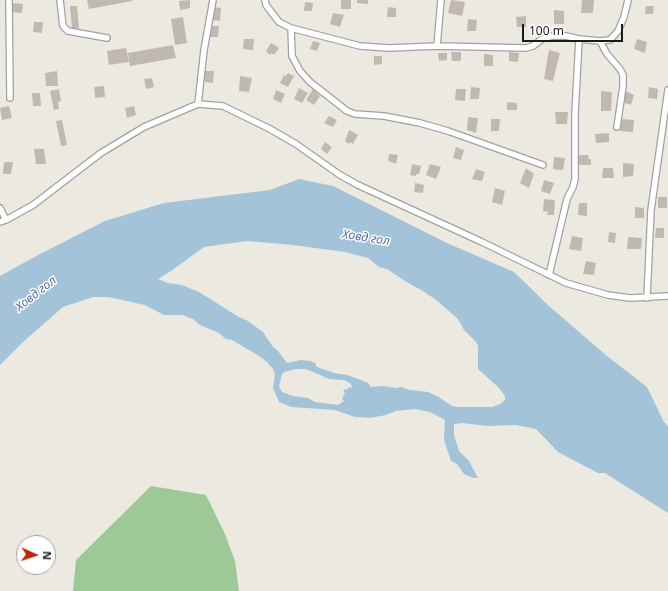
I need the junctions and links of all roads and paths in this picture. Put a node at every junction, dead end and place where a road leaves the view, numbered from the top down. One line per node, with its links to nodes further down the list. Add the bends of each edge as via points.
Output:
1 (9, 0): 14 (street)
2 (60, 0): 8 (street, via 63,26 68,31)
3 (213, 0): 15 (street)
4 (265, 0): 7 (street, via 279,22)
5 (441, 0): 11 (street)
6 (628, 0): 10 (street, via 618,31 610,40)
7 (291, 28): 11 (street, via 360,46); 17 (street, via 292,56 300,71 347,111 420,123)
8 (107, 38)
9 (579, 39): 10 (street); 11 (street, via 552,36 526,48); 20 (street, via 574,114 575,179 567,199)
10 (600, 40): 16 (street, via 623,75)
11 (437, 46)
12 (668, 90): 13 (street)
13 (667, 97): 22 (street, via 651,210)
14 (10, 98)
15 (198, 104): 19 (street, via 144,127 108,149 33,205); 20 (street, via 230,109 296,144 358,186)
16 (617, 127)
17 (544, 165)
18 (0, 208): 19 (street)
19 (3, 221)
20 (549, 275): 22 (street, via 566,283 608,295)
21 (668, 296): 22 (street)
22 (647, 298)

